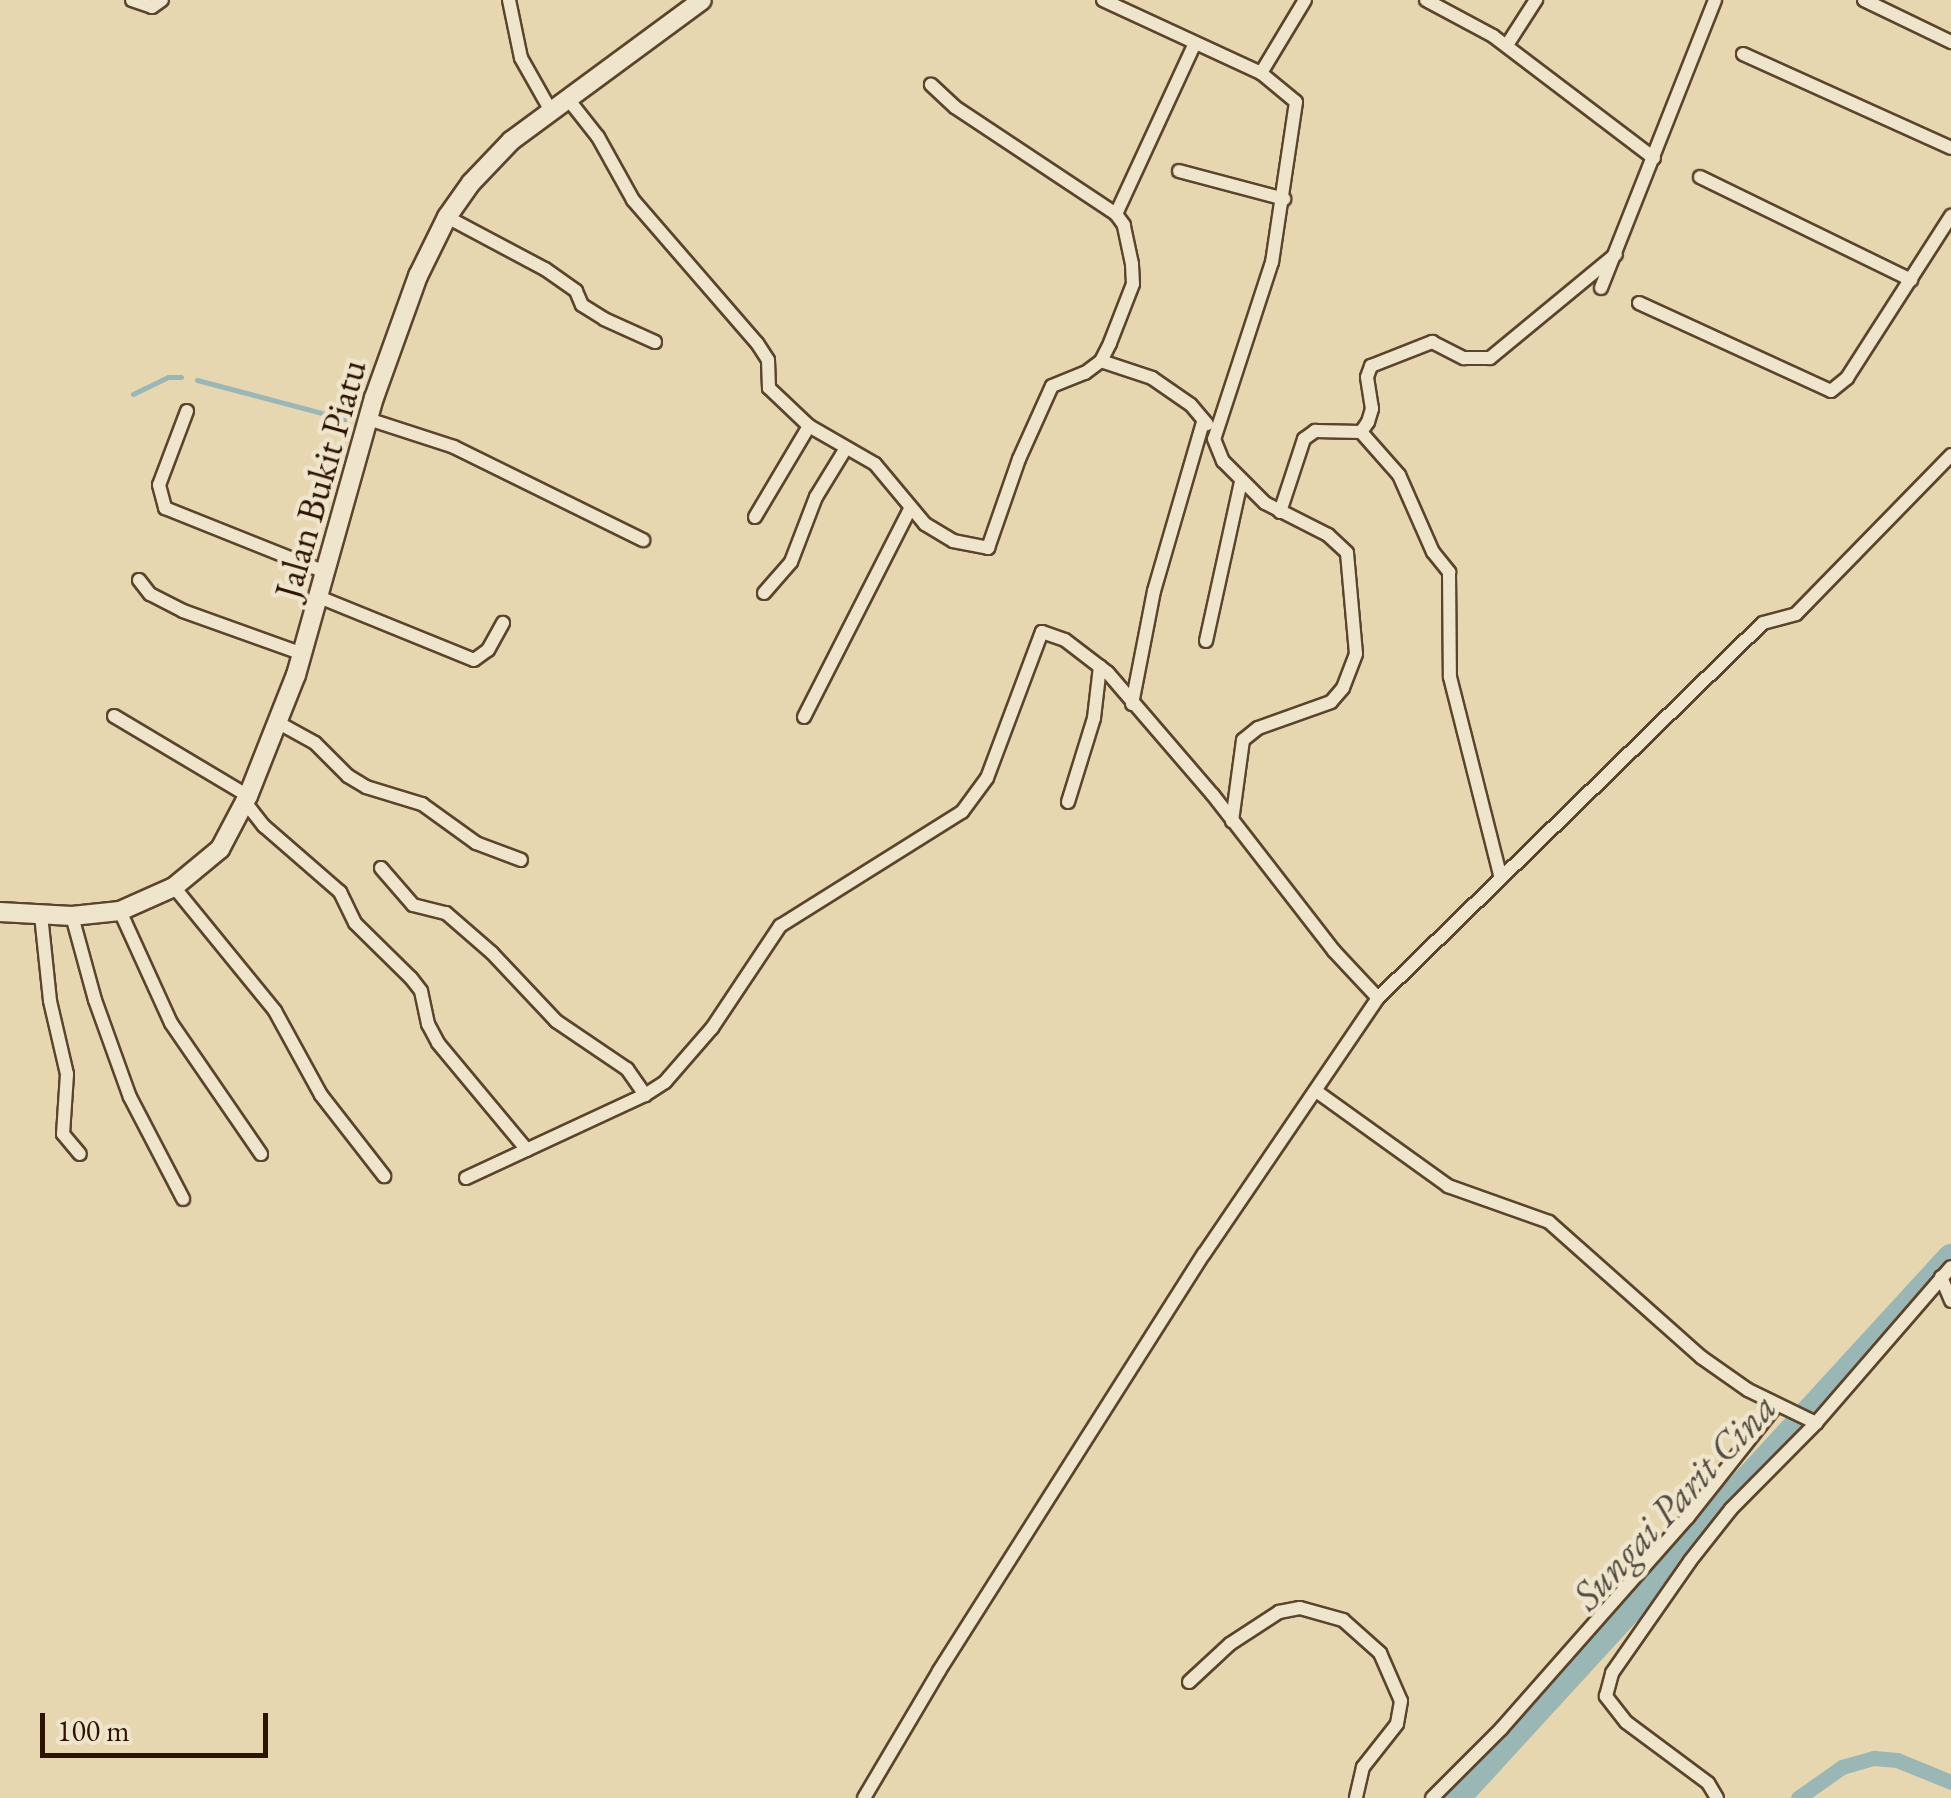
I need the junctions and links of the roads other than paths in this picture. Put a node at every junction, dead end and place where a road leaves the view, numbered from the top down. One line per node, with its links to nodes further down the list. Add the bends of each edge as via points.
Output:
1 (132, 0): 2 (street, via 152,7)
2 (162, 0)
3 (510, 0): 18 (street, via 521,58)
4 (702, 0): 17 (main road, Jalan Bukit Piatu)
5 (1103, 0): 13 (street)
6 (1305, 0): 15 (street)
7 (1426, 0): 12 (street)
8 (1536, 0): 12 (street)
9 (1715, 0): 20 (street)
10 (1864, 0): 11 (street)
11 (1951, 42)
12 (1506, 45): 20 (street)
13 (1194, 46): 15 (street); 24 (street)
14 (1743, 54): 19 (street)
15 (1262, 74): 23 (street, via 1296,102)
16 (931, 85): 24 (street)
17 (568, 99): 18 (main road, Jalan Bukit Piatu); 36 (street, via 633,200 757,343 768,360 769,388)
18 (552, 111): 25 (main road, Jalan Bukit Piatu, via 489,162)
19 (1951, 148)
20 (1654, 158): 27 (street)
21 (1180, 171): 23 (street)
22 (1700, 177): 28 (street)
23 (1284, 199): 35 (street, via 1272,262)
24 (1116, 214): 32 (street, via 1129,246 1133,284)
25 (447, 216): 31 (street, via 516,250 576,291 582,305); 34 (main road, Jalan Bukit Piatu, via 418,276)
26 (1951, 216): 28 (street)
27 (1616, 254): 29 (street); 37 (street, via 1490,358 1464,358 1432,342 1371,366 1372,410)
28 (1911, 280): 30 (street, via 1847,378 1831,390)
29 (1601, 288)
30 (1639, 303)
31 (655, 342)
32 (1100, 362): 35 (street, via 1166,386); 41 (street, via 1052,386 988,548 953,541)
33 (188, 411): 45 (street, via 159,485 165,508)
34 (368, 418): 44 (street, via 454,447); 45 (main road, Jalan Bukit Piatu)
35 (1209, 425): 40 (street, via 1217,451); 53 (street, via 1154,591)
36 (810, 426): 38 (street); 43 (street)
37 (1361, 432): 42 (street, via 1315,431 1304,439); 62 (street, via 1399,474 1432,552 1448,572 1450,677)
38 (846, 448): 41 (street, via 876,464); 47 (street, via 816,497 792,562)
39 (1951, 456): 62 (street, via 1796,614 1762,623)
40 (1241, 482): 42 (street); 50 (street)
41 (910, 509): 55 (street)
42 (1280, 512): 59 (street, via 1347,553 1356,654 1330,702 1258,728 1244,740)
43 (755, 517)
44 (643, 540)
45 (325, 572): 48 (main road, Jalan Bukit Piatu)
46 (139, 580): 51 (street, via 150,594 183,611)
47 (764, 593)
48 (319, 597): 49 (street, via 474,660 488,650); 51 (main road, Jalan Bukit Piatu)
49 (503, 622)
50 (1206, 641)
51 (303, 654): 56 (main road, Jalan Bukit Piatu)
52 (1100, 666): 53 (street); 58 (street, via 1094,718); 70 (street, via 1042,632 976,797 941,827 780,926 682,1066)
53 (1132, 704): 59 (street)
54 (114, 716): 57 (street)
55 (804, 717)
56 (277, 722): 57 (main road, Jalan Bukit Piatu); 60 (street, via 366,787 422,804 476,844)
57 (247, 799): 63 (main road, Jalan Bukit Piatu, via 220,849); 71 (street, via 264,826 340,892 355,923 411,978 438,1042)
58 (1068, 802)
59 (1232, 821): 68 (street)
60 (521, 860)
61 (382, 868): 70 (street, via 413,905 446,913 556,1020 626,1068)
62 (1501, 878): 68 (street)
63 (174, 887): 64 (main road, Jalan Bukit Piatu); 74 (street, via 274,1011 320,1095)
64 (120, 911): 67 (main road, Jalan Bukit Piatu); 73 (street, via 171,1023)
65 (0, 912): 66 (main road, Jalan Bukit Piatu)
66 (42, 915): 67 (main road, Jalan Bukit Piatu); 72 (street, via 50,1001 67,1074 63,1134)
67 (72, 916): 76 (street, via 130,1096)
68 (1378, 998): 69 (street)
69 (1316, 1092): 79 (street, via 1448,1186 1549,1222 1701,1357); 82 (street, via 1182,1287)
70 (645, 1096): 71 (street)
71 (527, 1150): 75 (street)
72 (80, 1154)
73 (261, 1154)
74 (384, 1176)
75 (466, 1178)
76 (183, 1199)
77 (1946, 1272): 78 (street); 80 (street)
78 (1951, 1301)
79 (1782, 1407): 80 (street); 84 (street, via 1502,1729)
80 (1812, 1420): 85 (street, via 1721,1522 1609,1684 1606,1696 1626,1722 1708,1783)
81 (1190, 1682): 83 (street, via 1278,1612 1300,1608 1343,1620 1380,1653 1401,1701 1397,1724 1363,1767)
82 (864, 1798)
83 (1356, 1798)
84 (1432, 1798)
85 (1717, 1798)

